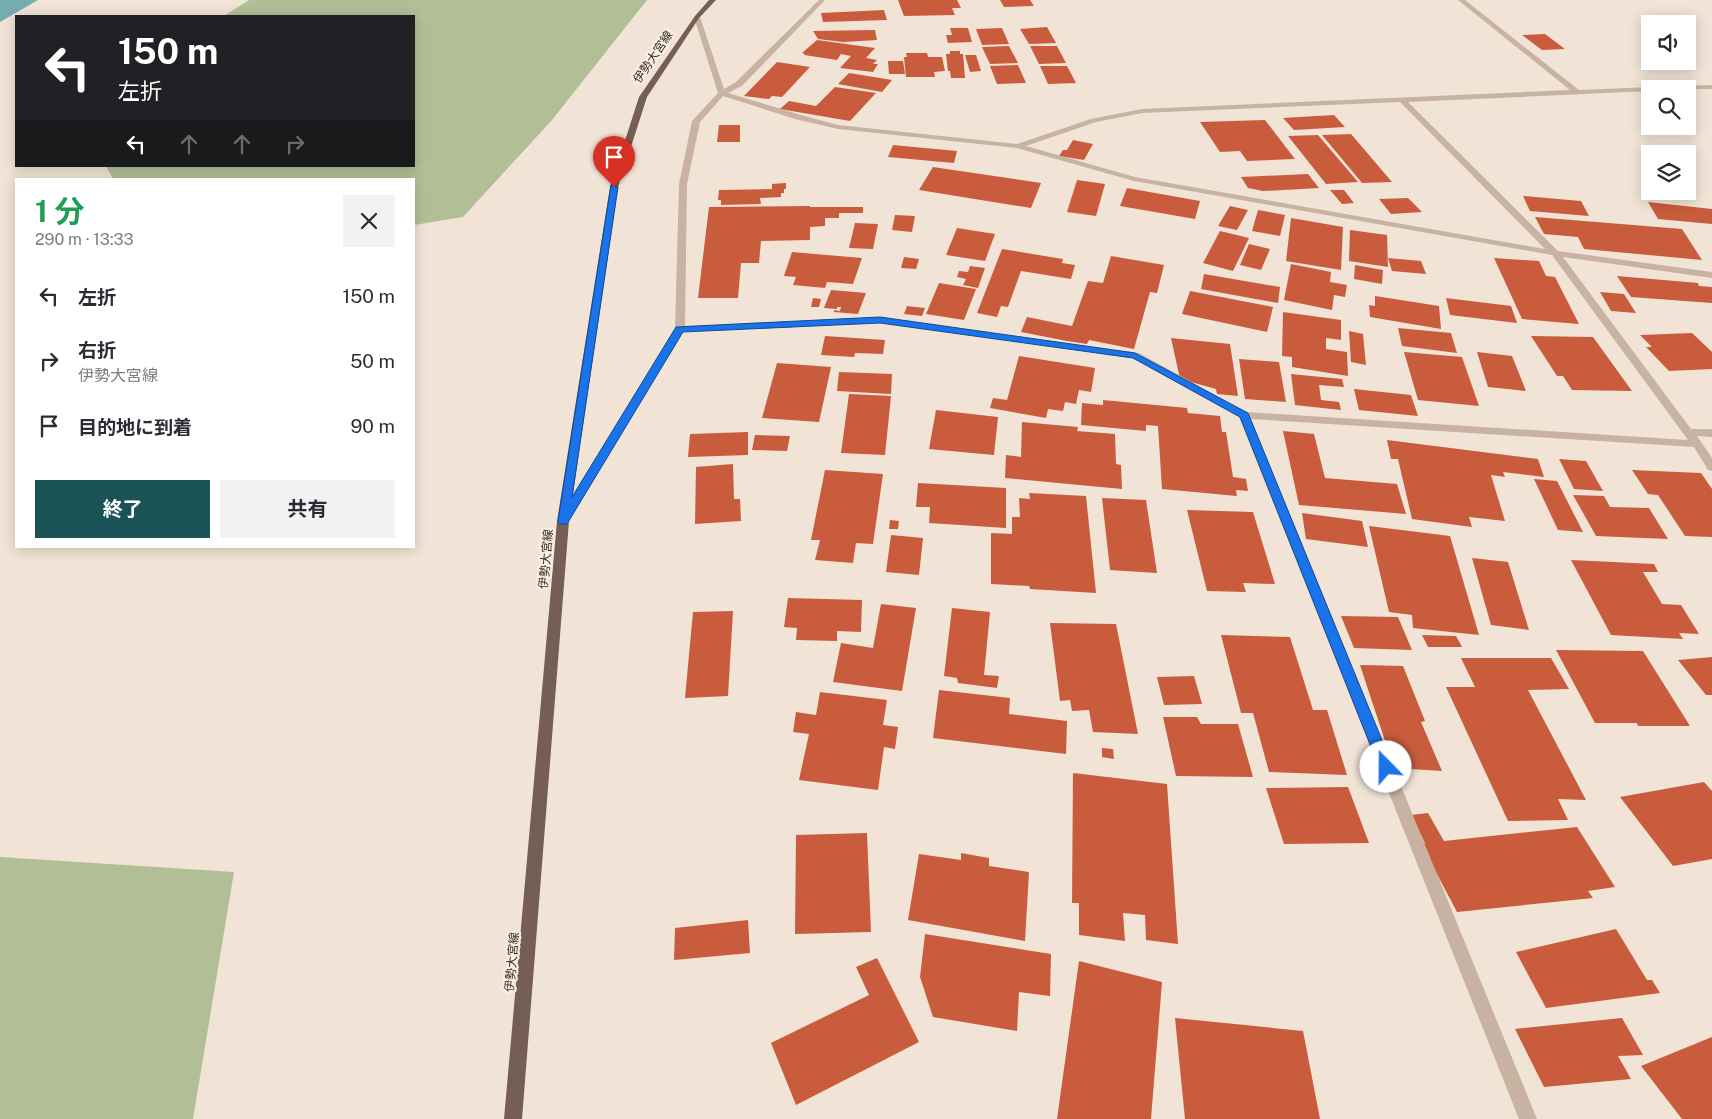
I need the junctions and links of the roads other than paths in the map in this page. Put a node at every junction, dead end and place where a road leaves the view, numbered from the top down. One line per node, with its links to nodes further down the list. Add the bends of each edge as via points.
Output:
1 (713, 0): 4 (main road, 伊勢大宮線)
2 (822, 0): 8 (street, via 739,84)
3 (1460, 0): 9 (street)
4 (697, 16): 8 (street); 20 (main road, 伊勢大宮線, via 642,97 614,187)
5 (1712, 87): 6 (street)
6 (1696, 88)
7 (1641, 89): 9 (street)
8 (722, 92): 11 (street, via 798,118 838,126); 14 (street, via 696,121 683,184)
9 (1577, 92): 10 (street)
10 (1403, 101): 11 (street, via 1142,111 1085,122); 12 (street)
11 (1018, 146): 12 (street, via 1134,179)
12 (1555, 253): 13 (street); 16 (street)
13 (1712, 275)
14 (680, 329): 15 (street, via 880,320 1135,356); 20 (street)
15 (1244, 415): 18 (street); 22 (street)
16 (1688, 432): 17 (street); 18 (street)
17 (1712, 434)
18 (1697, 444): 19 (street)
19 (1712, 467)
20 (563, 521): 21 (main road, 伊勢大宮線)
21 (513, 1119)
22 (1528, 1119)

